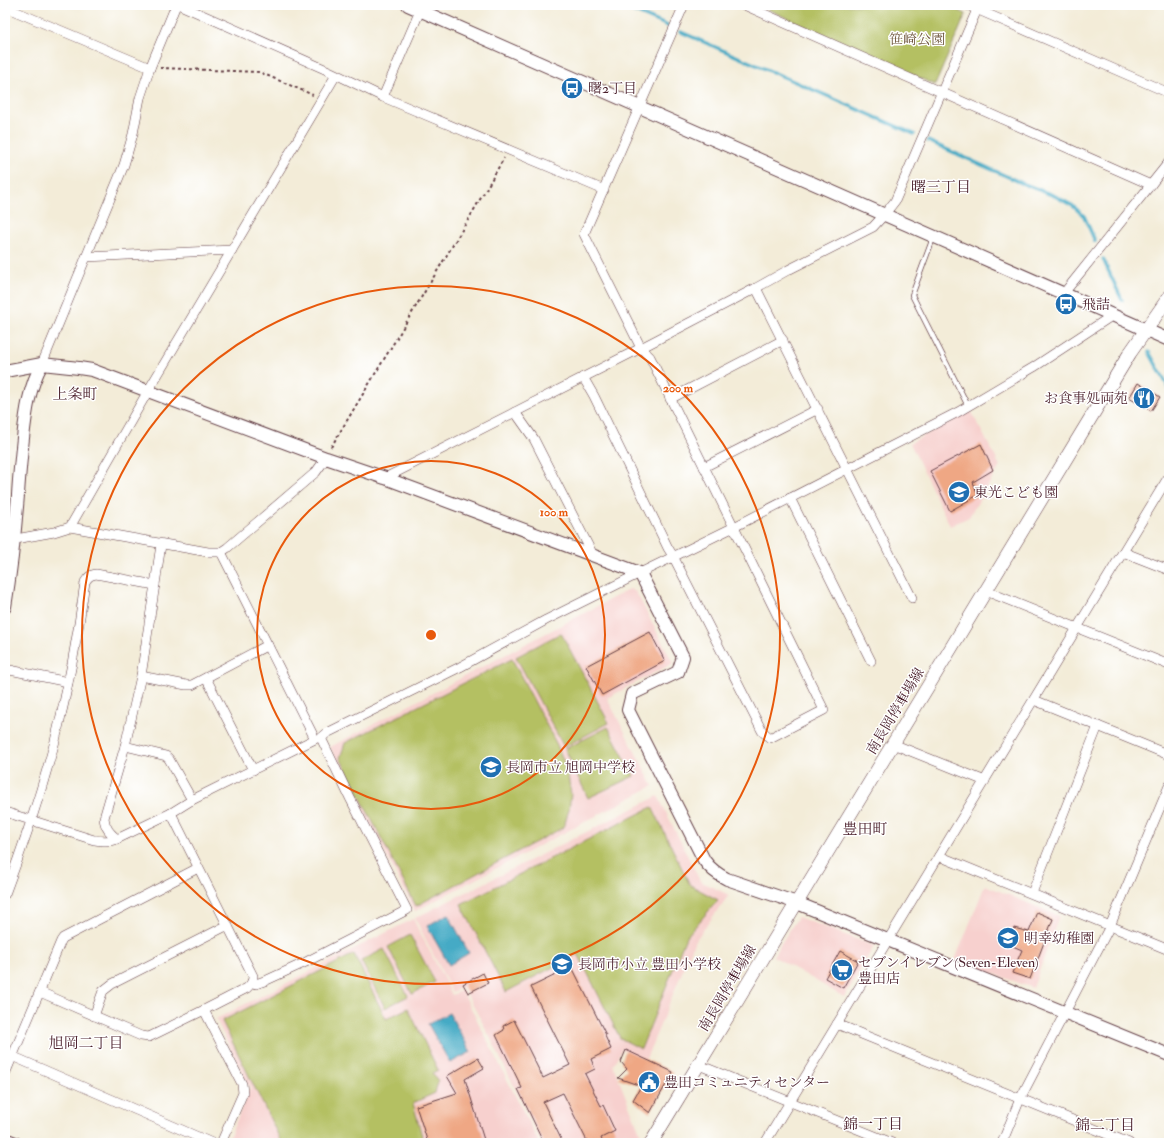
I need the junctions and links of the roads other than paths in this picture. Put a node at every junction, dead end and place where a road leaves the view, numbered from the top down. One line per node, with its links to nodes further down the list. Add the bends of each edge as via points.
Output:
1 (176, 5): 10 (street)
2 (180, 5): 11 (street)
3 (408, 5): 9 (street)
4 (684, 5): 15 (street)
5 (744, 5): 12 (street)
6 (967, 5): 8 (street)
7 (5, 7): 10 (street)
8 (978, 7): 12 (street); 13 (street)
9 (422, 8): 14 (street); 15 (street)
10 (150, 68): 22 (street, via 124,165)
11 (336, 75): 14 (street); 21 (street)
12 (941, 92): 17 (street); 19 (street, via 895,201)
13 (1169, 93)
14 (383, 97): 18 (street)
15 (640, 108): 18 (street); 19 (street)
16 (1169, 162): 17 (street)
17 (1151, 185): 24 (street)
18 (604, 190): 30 (street, via 584,234)
19 (884, 215): 20 (street); 23 (street, via 872,227)
20 (934, 236): 24 (street); 36 (lane, via 912,296)
21 (232, 250): 22 (street); 34 (street)
22 (86, 257): 31 (street)
23 (756, 288): 28 (street); 30 (street)
24 (1064, 293): 26 (street)
25 (1169, 297): 27 (main road, 南長岡停車場線)
26 (1113, 315): 27 (street); 36 (street)
27 (1145, 330): 29 (street); 56 (main road, 南長岡停車場線)
28 (783, 340): 35 (street); 37 (street)
29 (1169, 340)
30 (641, 348): 33 (street); 35 (street, via 650,357)
31 (42, 364): 32 (street); 34 (street, via 92,370); 47 (street, via 36,374 25,418)
32 (5, 371)
33 (584, 377): 38 (street); 52 (street)
34 (148, 391): 39 (street); 45 (street)
35 (670, 399): 40 (street)
36 (968, 406): 41 (street)
37 (818, 409): 40 (street); 41 (street)
38 (515, 412): 43 (street); 51 (street, via 534,439)
39 (326, 458): 43 (street); 49 (street, via 316,472)
40 (704, 467): 46 (street)
41 (848, 468): 44 (street); 57 (street)
42 (1169, 476): 50 (street)
43 (385, 478): 51 (street)
44 (790, 498): 46 (street); 61 (street)
45 (70, 527): 47 (street); 48 (street)
46 (734, 527): 52 (street); 52 (street, via 824,710 770,738 762,731)
47 (10, 540): 58 (street)
48 (161, 544): 49 (street); 55 (street)
49 (221, 552): 60 (street)
50 (1123, 552): 53 (street); 59 (street)
51 (593, 555): 54 (street)
52 (673, 556): 54 (street)
53 (1169, 570)
54 (640, 573): 69 (street); 85 (street, via 683,657 678,672 632,694 628,710 708,866 716,874 727,879)
55 (155, 585): 64 (street); 66 (street, via 96,574 88,577 85,582)
56 (986, 591): 59 (street); 70 (main road, 南長岡停車場線)
57 (912, 598)
58 (5, 608)
59 (1078, 628): 62 (street); 67 (street)
60 (268, 645): 65 (street); 69 (street)
61 (871, 661)
62 (1169, 665)
63 (5, 669): 66 (street)
64 (141, 676): 65 (street, via 186,685); 71 (street)
65 (206, 678): 73 (street)
66 (68, 682): 79 (street, via 55,740)
67 (1034, 700): 68 (street); 74 (street)
68 (1098, 726): 72 (street); 83 (street)
69 (318, 738): 73 (street); 90 (street, via 407,910 274,977 256,984)
70 (893, 744): 74 (street); 85 (main road, 南長岡停車場線)
71 (125, 746): 76 (street, via 166,756); 80 (street, via 104,818 107,829)
72 (1169, 755)
73 (253, 770): 76 (street)
74 (985, 781): 81 (street)
75 (1169, 786): 87 (street)
76 (192, 800): 78 (street)
77 (5, 812): 79 (street)
78 (171, 813): 80 (street); 82 (street)
79 (32, 820): 80 (street, via 94,840); 84 (street)
80 (117, 839)
81 (939, 856): 83 (street); 88 (street)
82 (198, 868): 86 (street); 91 (street, via 64,938)
83 (1032, 893): 87 (street)
84 (5, 894)
85 (797, 903): 88 (street); 98 (main road, 南長岡停車場線)
86 (228, 925): 90 (street, via 253,976); 94 (street, via 112,984 103,991)
87 (1110, 926): 89 (street); 93 (street)
88 (888, 940): 93 (street); 95 (street)
89 (1169, 950)
90 (252, 982): 92 (street, via 247,988)
91 (40, 992): 94 (street); 96 (street)
92 (204, 1010): 94 (street, via 149,1037); 105 (street, via 242,1084 243,1093)
93 (1065, 1013): 97 (street); 100 (street)
94 (94, 1016)
95 (837, 1024): 100 (street); 101 (street)
96 (9, 1055): 99 (street); 104 (street)
97 (1169, 1055)
98 (699, 1065): 101 (street); 106 (main road, 南長岡停車場線)
99 (5, 1074)
100 (1020, 1099): 109 (street); 110 (street)
101 (790, 1102): 107 (street); 108 (street)
102 (5, 1139): 103 (street)
103 (15, 1143)
104 (212, 1143)
105 (221, 1143)
106 (651, 1143)
107 (765, 1143)
108 (892, 1143)
109 (1002, 1143)
110 (1129, 1143)

